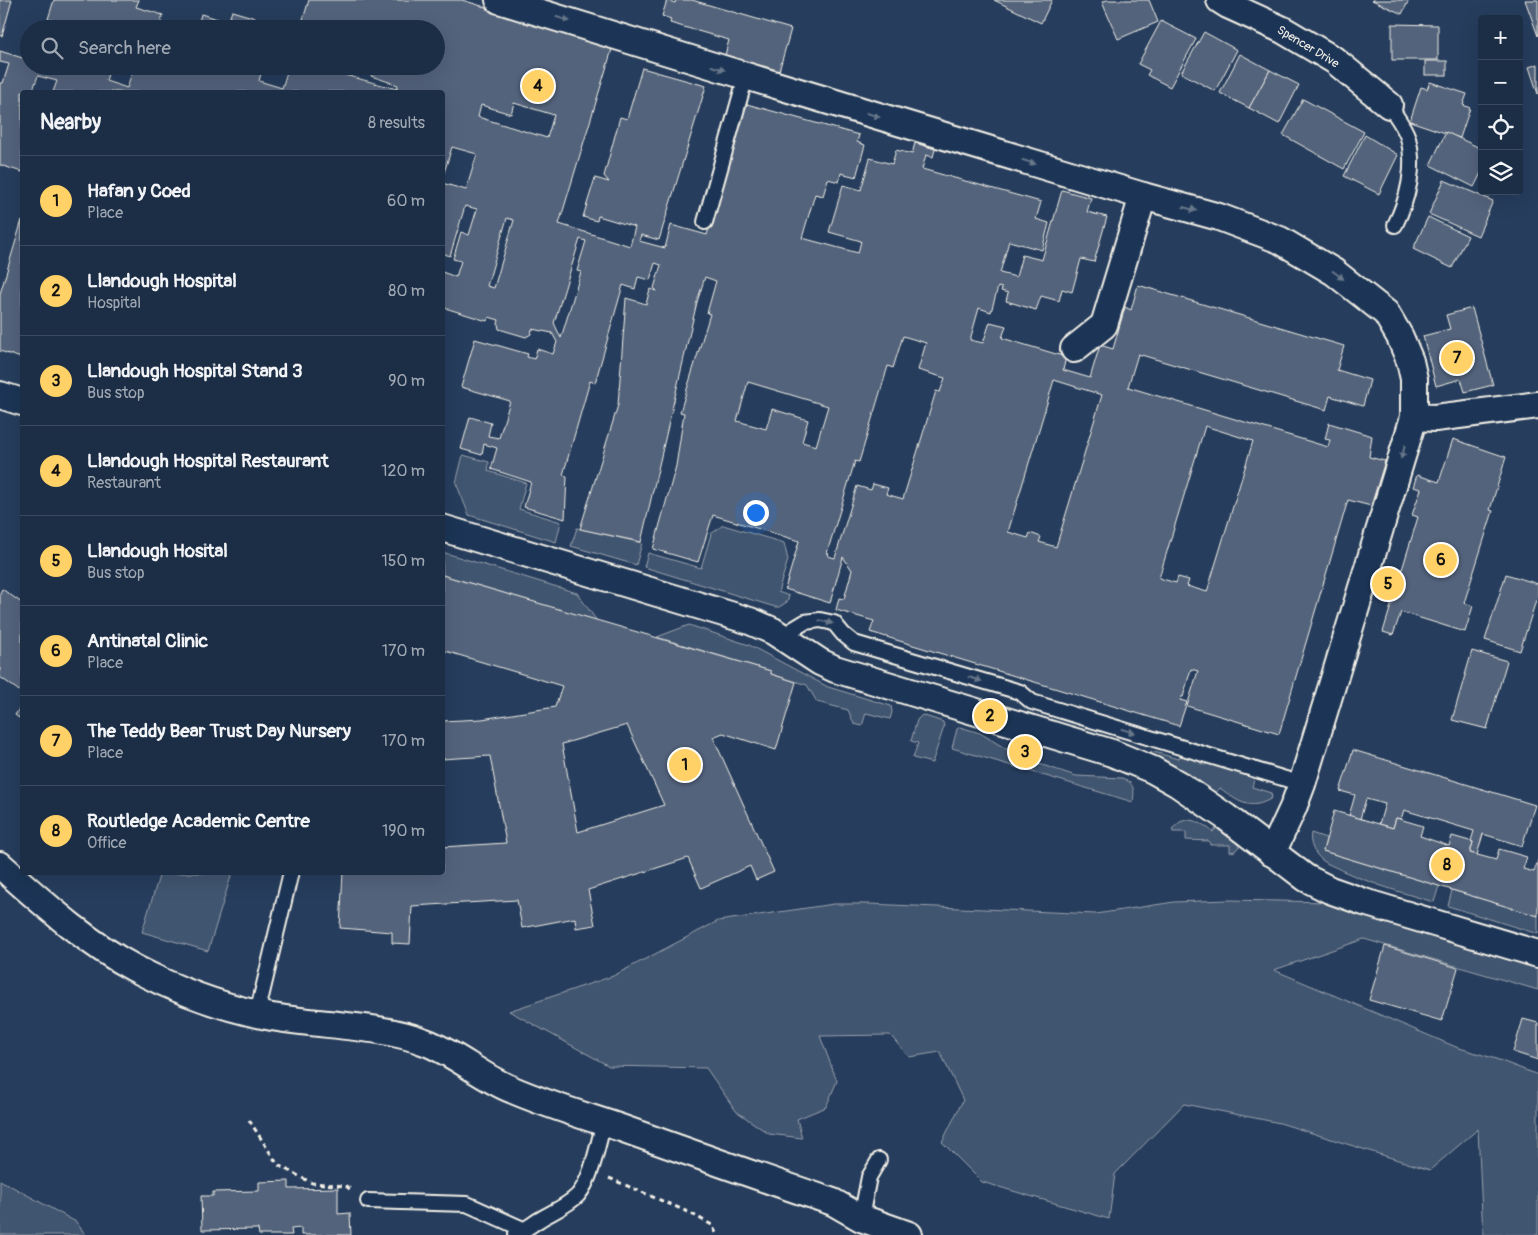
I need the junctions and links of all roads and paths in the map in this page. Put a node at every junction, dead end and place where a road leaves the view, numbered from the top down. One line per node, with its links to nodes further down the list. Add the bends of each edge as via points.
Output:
1 (499, 0): 3 (street, one-way to 3)
2 (1220, 0): 4 (street, Spencer Drive, via 1283,30 1334,60)
3 (746, 76): 5 (street, one-way to 5); 6 (lane)
4 (1388, 105): 7 (lane, via 1408,138 1411,162 1405,205)
5 (1143, 196): 8 (street, via 1104,325); 12 (street, one-way to 12, via 1218,217 1280,240 1334,272 1386,313 1410,361 1414,379)
6 (705, 222)
7 (1395, 225)
8 (1074, 349)
9 (0, 395): 10 (street)
10 (20, 401)
11 (1538, 405): 12 (street, via 1435,418)
12 (1414, 417): 15 (street, one-way to 15)
13 (445, 529): 14 (street, via 750,621)
14 (782, 636): 15 (lane, one-way to 15, via 805,622 820,620 834,623 854,643 1020,692 1032,702); 16 (street, via 806,654 835,669 1112,753 1153,770 1202,800)
15 (1302, 784): 16 (street)
16 (1272, 853): 19 (street, via 1306,878 1330,890)
17 (0, 865): 20 (street, via 79,931 133,967 197,996)
18 (289, 875): 20 (lane)
19 (1538, 954)
20 (257, 1014): 22 (street, via 423,1041 510,1089)
21 (249, 1120): 25 (path, via 278,1166 312,1183 346,1186)
22 (604, 1122): 24 (lane); 26 (street, via 832,1202)
23 (879, 1160): 26 (lane, via 869,1177)
24 (590, 1170): 27 (lane, via 578,1194); 28 (path, via 712,1224)
25 (368, 1202): 27 (lane, via 467,1204)
26 (861, 1218): 29 (street)
27 (519, 1233)
28 (717, 1235)
29 (908, 1235)

